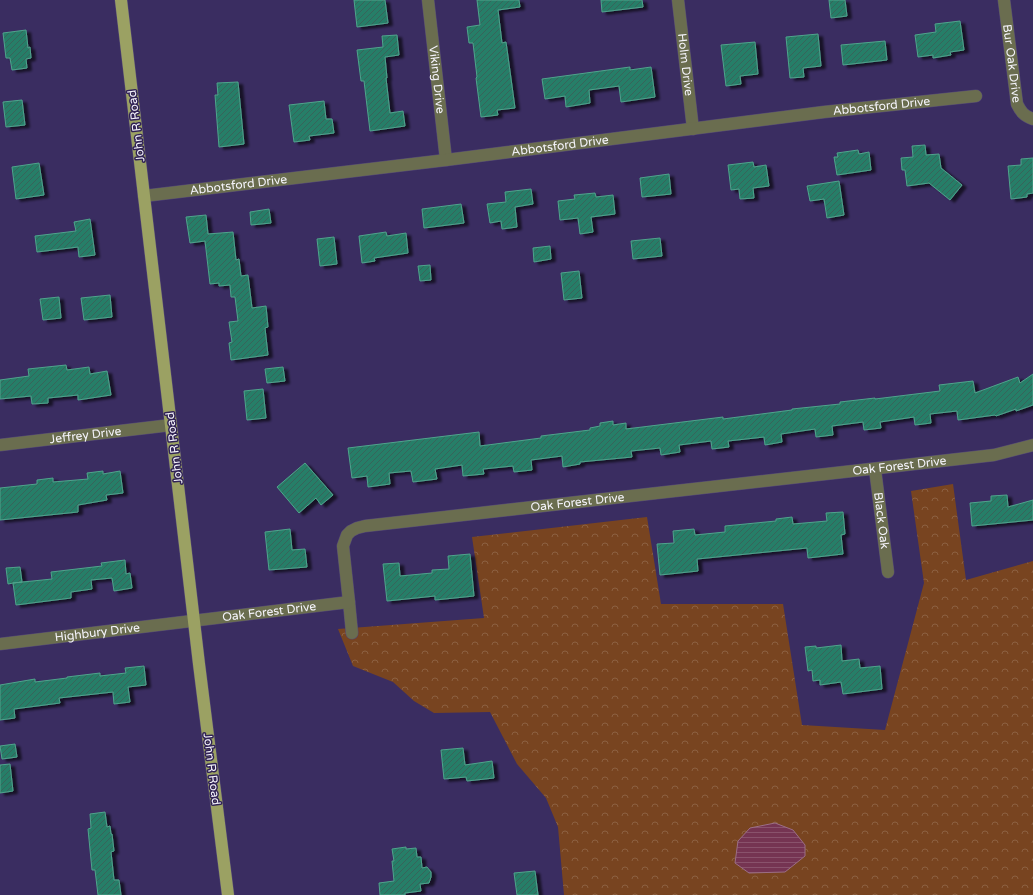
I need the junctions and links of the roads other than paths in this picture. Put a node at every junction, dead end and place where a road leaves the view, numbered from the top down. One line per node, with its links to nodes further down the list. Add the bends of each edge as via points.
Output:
1 (121, 0): 9 (main road, John R Road)
2 (428, 0): 8 (street, Viking Drive)
3 (678, 0): 7 (street, Holm Drive)
4 (1004, 0): 6 (street, Bur Oak Drive, via 1017,104 1021,112)
5 (976, 96): 7 (street, Abbotsford Drive)
6 (1033, 118)
7 (693, 129): 8 (street, Abbotsford Drive)
8 (446, 160): 9 (street, Abbotsford Drive)
9 (144, 196): 10 (main road, John R Road)
10 (171, 425): 12 (street, Jeffrey Drive); 16 (main road, John R Road)
11 (1033, 445): 13 (street, Oak Forest Drive, via 994,455)
12 (0, 446)
13 (875, 469): 14 (street, Black Oak); 15 (street, Oak Forest Drive, via 357,528 347,536 343,546)
14 (888, 572)
15 (349, 602): 16 (street, Oak Forest Drive); 17 (street)
16 (194, 620): 18 (street, Highbury Drive); 19 (main road, John R Road)
17 (352, 633)
18 (0, 644)
19 (228, 895)

